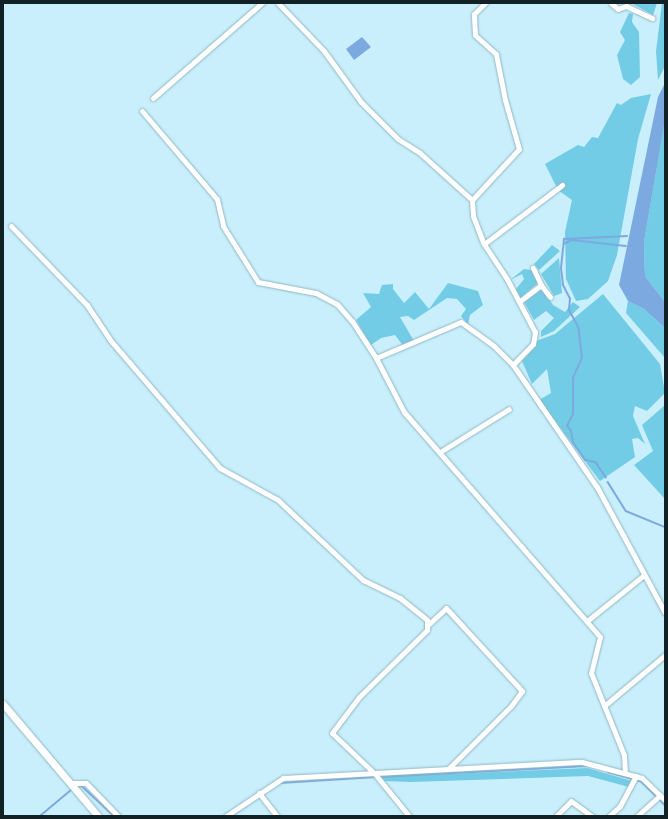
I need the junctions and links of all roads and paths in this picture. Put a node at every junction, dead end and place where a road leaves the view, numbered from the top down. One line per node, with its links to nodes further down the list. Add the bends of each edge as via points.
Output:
1 (262, 3): 6 (street)
2 (278, 3): 9 (street, via 324,51 361,102 398,139 425,157)
3 (485, 3): 9 (street, via 474,14 476,35 496,54 504,100 520,149)
4 (611, 3): 5 (street, via 618,9 626,6)
5 (652, 18)
6 (153, 98)
7 (142, 111): 16 (street, via 217,199 223,226 258,282 316,293 337,304 352,321)
8 (562, 185): 11 (street)
9 (472, 200): 11 (street, via 469,202)
10 (11, 226): 23 (street, via 87,305 112,341 220,468 278,500 363,580 400,598)
11 (484, 244): 15 (street)
12 (533, 268): 13 (street)
13 (541, 285): 14 (street); 15 (street)
14 (550, 297)
15 (520, 302): 17 (street, via 536,338)
16 (376, 358): 17 (street, via 461,322 494,346); 19 (street, via 404,412)
17 (512, 365): 20 (street, via 597,487)
18 (509, 409): 19 (street)
19 (440, 452): 22 (street)
20 (644, 575): 21 (street); 22 (street)
21 (665, 613)
22 (587, 621): 26 (street, via 600,637 590,672)
23 (429, 624): 27 (street, via 446,608 522,691 512,705); 29 (street, via 359,697 332,733)
24 (665, 655): 26 (street)
25 (3, 704): 31 (main road)
26 (604, 706): 28 (street, via 626,762)
27 (449, 768): 28 (street, via 582,762); 29 (street)
28 (625, 773): 30 (street)
29 (376, 776): 32 (street, via 283,778); 39 (street)
30 (635, 779): 33 (street); 42 (street, via 620,806)
31 (71, 782): 35 (main road); 36 (street, via 86,782)
32 (259, 793): 37 (street); 38 (street)
33 (660, 795): 34 (street); 43 (street)
34 (665, 800)
35 (98, 816)
36 (118, 816)
37 (226, 816)
38 (277, 816)
39 (409, 816)
40 (556, 816): 41 (street, via 571,801)
41 (592, 816)
42 (609, 816)
43 (637, 816)

